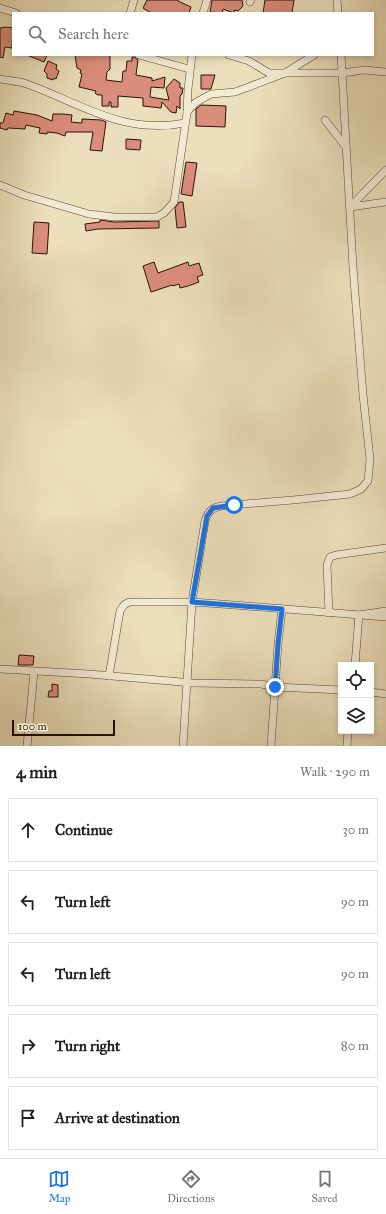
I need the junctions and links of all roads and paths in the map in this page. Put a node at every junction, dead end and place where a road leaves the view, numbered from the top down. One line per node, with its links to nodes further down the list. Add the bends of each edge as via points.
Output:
1 (134, 0): 6 (street)
2 (207, 0): 7 (street)
3 (337, 0): 8 (street)
4 (0, 8): 5 (street)
5 (13, 12)
6 (130, 12)
7 (203, 12)
8 (338, 12)
9 (143, 56): 14 (street)
10 (192, 56): 14 (street)
11 (232, 56): 16 (street, via 249,61 269,73)
12 (312, 56): 16 (street)
13 (341, 56): 17 (street)
14 (189, 69): 19 (street)
15 (386, 72): 17 (street, via 364,70)
16 (285, 73): 17 (street); 19 (street, via 235,92 211,94 195,103)
17 (342, 73): 22 (street)
18 (0, 79): 21 (street, via 26,83 106,118 125,123 168,127)
19 (187, 113): 21 (street)
20 (325, 120): 22 (street)
21 (185, 123): 24 (street, via 174,202 157,217 89,214 24,195)
22 (346, 147): 26 (street)
23 (386, 170): 26 (street)
24 (0, 185)
25 (386, 202): 26 (street)
26 (350, 207): 28 (street, via 370,459 368,481 361,489 350,494 213,508 205,521)
27 (386, 548): 31 (street, via 330,557 327,565)
28 (192, 602): 29 (street); 37 (street, via 130,602 124,605 120,611); 38 (street)
29 (282, 609): 31 (street); 39 (street)
30 (386, 611): 32 (street)
31 (329, 613): 32 (street)
32 (359, 615): 33 (street); 34 (street)
33 (386, 617)
34 (355, 662)
35 (0, 669): 36 (street)
36 (34, 672): 37 (street); 44 (street)
37 (109, 676): 38 (street)
38 (187, 683): 39 (street, via 261,684); 45 (street)
39 (275, 687): 40 (street); 46 (street)
40 (338, 690)
41 (374, 692): 42 (street)
42 (386, 694)
43 (348, 734): 47 (street)
44 (27, 746)
45 (183, 746)
46 (270, 746)
47 (348, 746)

